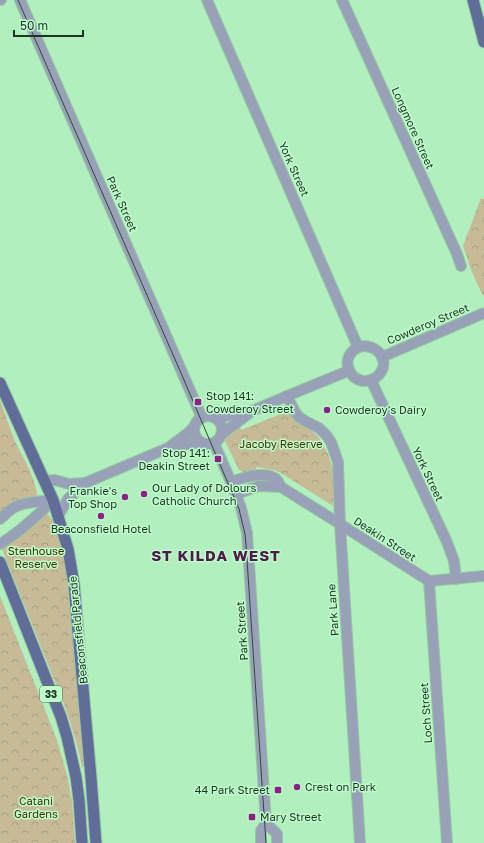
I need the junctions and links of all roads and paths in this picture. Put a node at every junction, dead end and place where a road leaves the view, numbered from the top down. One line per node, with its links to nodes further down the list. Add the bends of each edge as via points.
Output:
1 (20, 0): 15 (street, Park Street)
2 (207, 0): 8 (street, York Street)
3 (342, 0): 6 (street, Longmore Street)
4 (473, 0): 5 (main road)
5 (484, 42)
6 (461, 266)
7 (484, 313): 9 (street, Cowderoy Street)
8 (358, 347): 9 (street, via 369,346); 10 (street, via 350,355)
9 (382, 357): 11 (street, via 381,373)
10 (348, 371): 11 (street, via 359,380); 13 (street)
11 (372, 380): 34 (street, York Street, via 447,542 454,561)
12 (0, 383): 22 (main road, Beaconsfield Parade)
13 (287, 396): 14 (street); 30 (street, Park Lane, via 297,415 322,430 331,442 338,462)
14 (252, 411): 16 (street); 18 (street)
15 (202, 418): 16 (street); 17 (street)
16 (215, 418): 18 (street, via 220,423)
17 (195, 426): 19 (street, via 196,437); 21 (street)
18 (222, 434): 20 (street)
19 (201, 442): 20 (street); 21 (street)
20 (214, 443): 23 (street, Park Street)
21 (170, 446): 24 (street)
22 (44, 481): 24 (street); 27 (main road, Beaconsfield Parade)
23 (231, 482): 25 (street, Deakin Street, via 262,475 276,479); 26 (street, Park Street)
24 (84, 483): 28 (street, via 68,499)
25 (281, 487): 26 (street, Deakin Street, via 259,486); 30 (street, Deakin Street)
26 (236, 494): 36 (street, Park Street, via 247,534)
27 (53, 500): 28 (main road, Beaconsfield Parade); 29 (street, via 20,505); 31 (street, via 30,523)
28 (58, 516): 38 (main road, Beaconsfield Parade, via 68,549 74,584)
29 (0, 519)
30 (340, 524): 35 (street, Deakin Street); 41 (street, Park Lane)
31 (0, 544)
32 (0, 562): 37 (main road, 33, via 66,733 79,800)
33 (484, 576): 34 (street)
34 (456, 579): 35 (street)
35 (429, 581): 42 (street, Loch Street)
36 (266, 823): 39 (street, Park Street, via 261,831); 40 (street, via 277,834)
37 (82, 843)
38 (96, 843)
39 (261, 843)
40 (277, 843)
41 (360, 843)
42 (447, 843)

